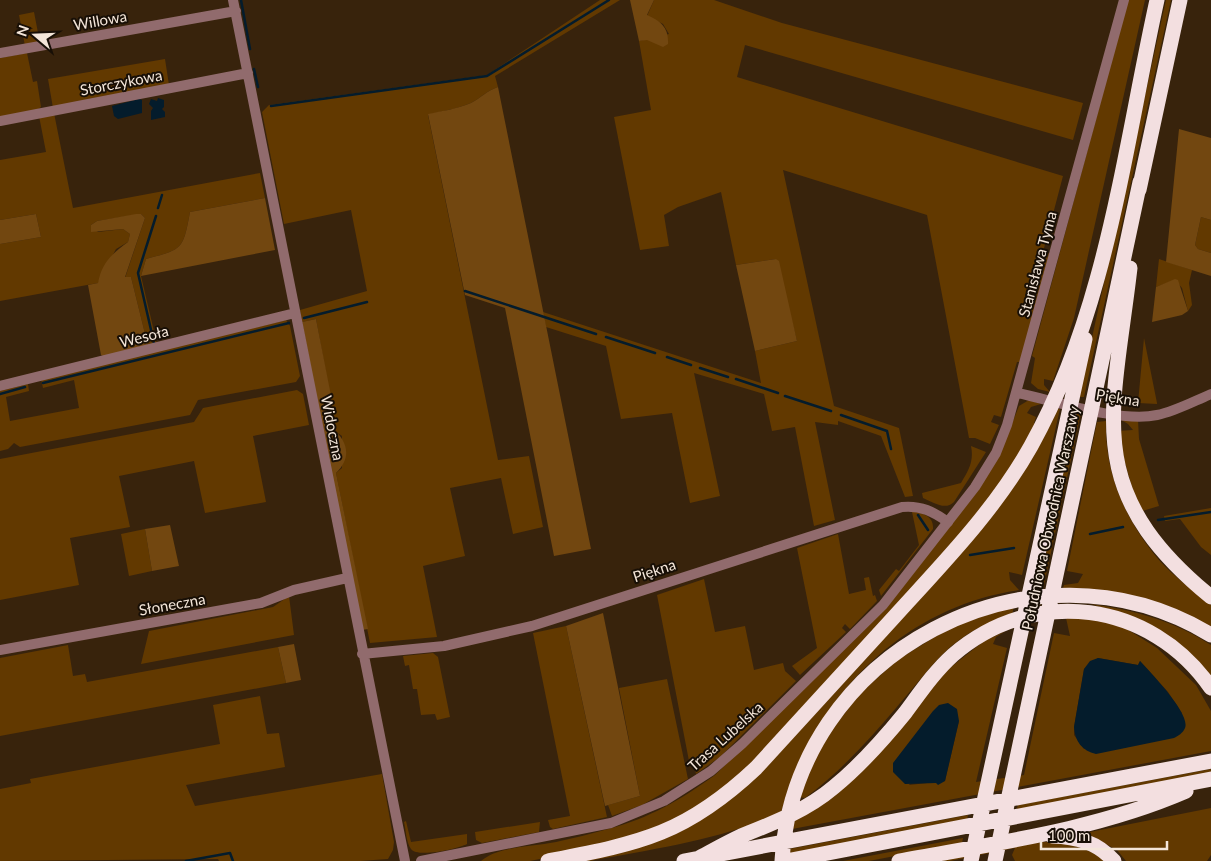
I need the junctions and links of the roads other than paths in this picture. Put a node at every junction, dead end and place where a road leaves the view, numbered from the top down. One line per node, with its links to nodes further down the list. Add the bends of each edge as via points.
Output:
1 (233, 0): 5 (street, Widoczna)
2 (1124, 0): 13 (street, Stanisława Tyma)
3 (1157, 0): 10 (highway)
4 (1180, 0): 9 (highway)
5 (236, 11): 6 (street, Willowa); 7 (street, Widoczna)
6 (0, 53)
7 (248, 73): 8 (street, Storczykowa); 11 (street, Widoczna)
8 (0, 120)
9 (1140, 182): 17 (highway, via 1113,403 1117,464 1133,509 1162,552); 25 (highway, Południowa Obwodnica Warszawy)
10 (1102, 264): 26 (highway, Południowa Obwodnica Warszawy); 30 (highway, via 1056,392 1021,462 983,517 756,768 729,793 682,825 606,850)
11 (295, 314): 12 (street, Wesoła); 16 (street, Widoczna)
12 (0, 386)
13 (1018, 393): 14 (street, Piękna, via 1136,417 1159,415); 15 (street, Stanisława Tyma, via 996,453 976,487)
14 (1211, 394)
15 (948, 522): 20 (street, Piękna, via 929,510 902,507 532,626 444,646); 29 (street, Trasa Lubelska, via 867,622 737,748 694,784 650,808 594,828)
16 (347, 578): 19 (street, Słoneczna, via 294,590 261,603); 20 (street, Widoczna)
17 (1211, 596)
18 (1211, 635): 31 (highway, via 1141,605 1068,595 1014,600 946,622 898,649 853,690 818,740 791,805)
19 (0, 650)
20 (362, 654): 28 (street, Widoczna)
21 (1211, 688): 27 (highway, via 1180,652 1147,630 1126,621 1102,614 1066,611 1021,617 979,636 953,655 872,753 832,789 797,812)
22 (1211, 761): 27 (highway)
23 (1211, 780): 24 (highway, via 1152,806 1111,819); 32 (highway)
24 (1026, 838): 33 (highway); 34 (highway, via 1085,840)
25 (996, 858)
26 (972, 859)
27 (691, 860)
28 (405, 861)
29 (421, 861)
30 (548, 861)
31 (782, 861)
32 (786, 861)
33 (900, 861)
34 (1114, 861)

